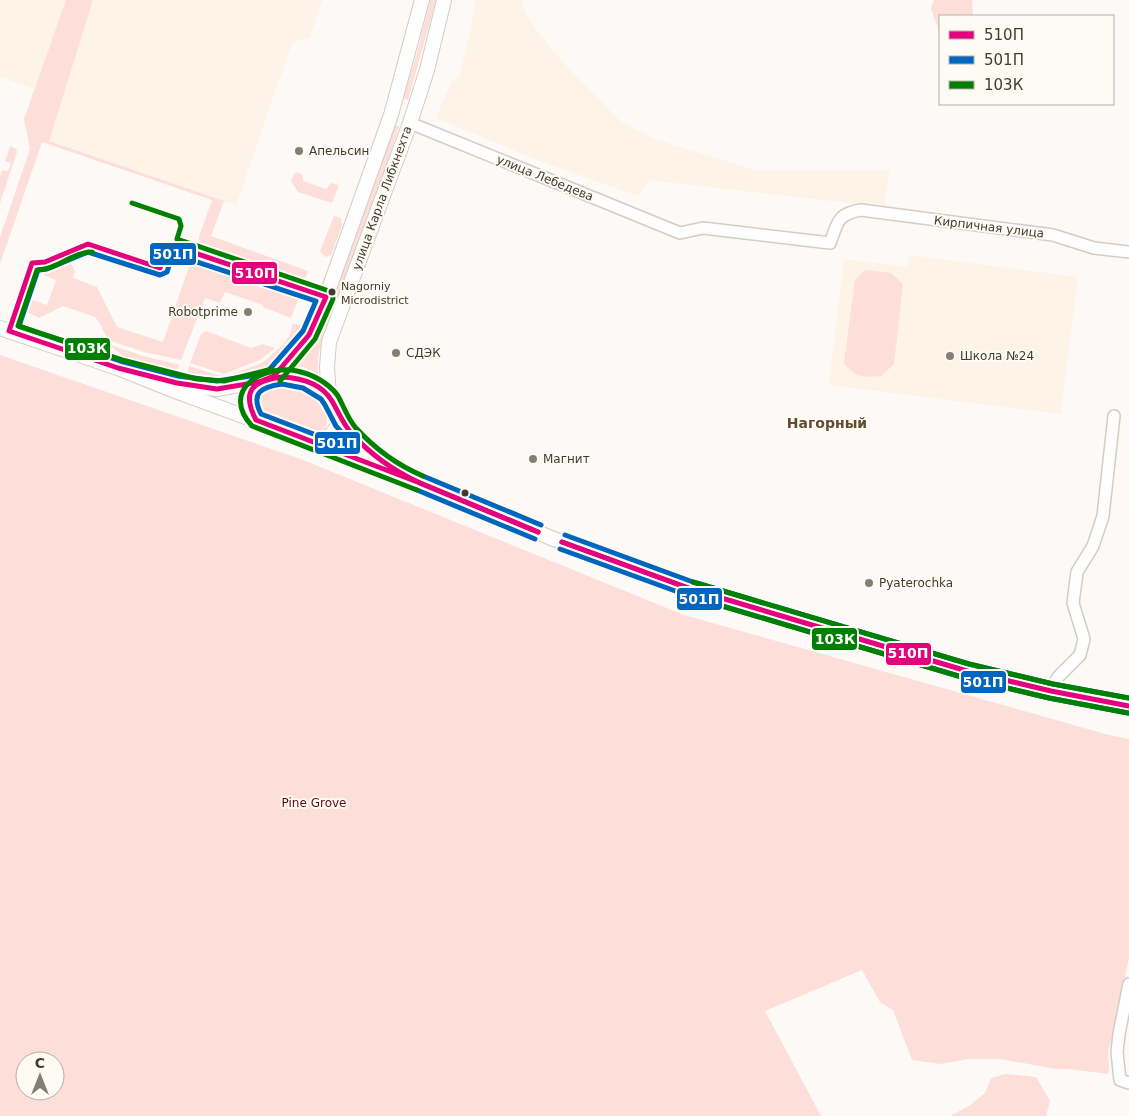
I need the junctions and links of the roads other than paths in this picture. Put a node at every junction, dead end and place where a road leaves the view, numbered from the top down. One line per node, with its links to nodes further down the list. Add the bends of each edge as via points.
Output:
1 (422, 0): 3 (main road, улица Карла Либкнехта)
2 (444, 0): 4 (main road, улица Карла Либкнехта)
3 (391, 116): 4 (main road); 9 (main road, улица Карла Либкнехта, via 314,326)
4 (410, 123): 5 (street, улица Лебедева, via 680,233 703,228 830,243 839,220); 11 (main road, улица Карла Либкнехта, via 331,337 327,367)
5 (848, 212): 6 (street, Кирпичная улица, via 861,210 1053,235 1094,248)
6 (1129, 252)
7 (0, 328): 8 (main road)
8 (118, 368): 10 (main road, via 217,389); 14 (main road)
9 (274, 376): 10 (main road); 11 (main road, via 305,381)
10 (259, 382): 14 (main road, via 249,402 249,409)
11 (329, 396): 12 (main road)
12 (338, 413): 15 (main road, via 332,435 320,442); 16 (main road, via 357,439)
13 (1114, 416): 17 (street, via 1103,516 1093,546 1077,572 1073,603 1084,639 1080,655 1058,677)
14 (256, 420): 15 (main road)
15 (311, 441): 16 (main road)
16 (404, 477): 17 (main road, via 548,537 691,589 958,668)
17 (1051, 691): 18 (main road)
18 (1129, 706)
19 (1129, 984): 20 (street, via 1117,1052)
20 (1124, 1082)

